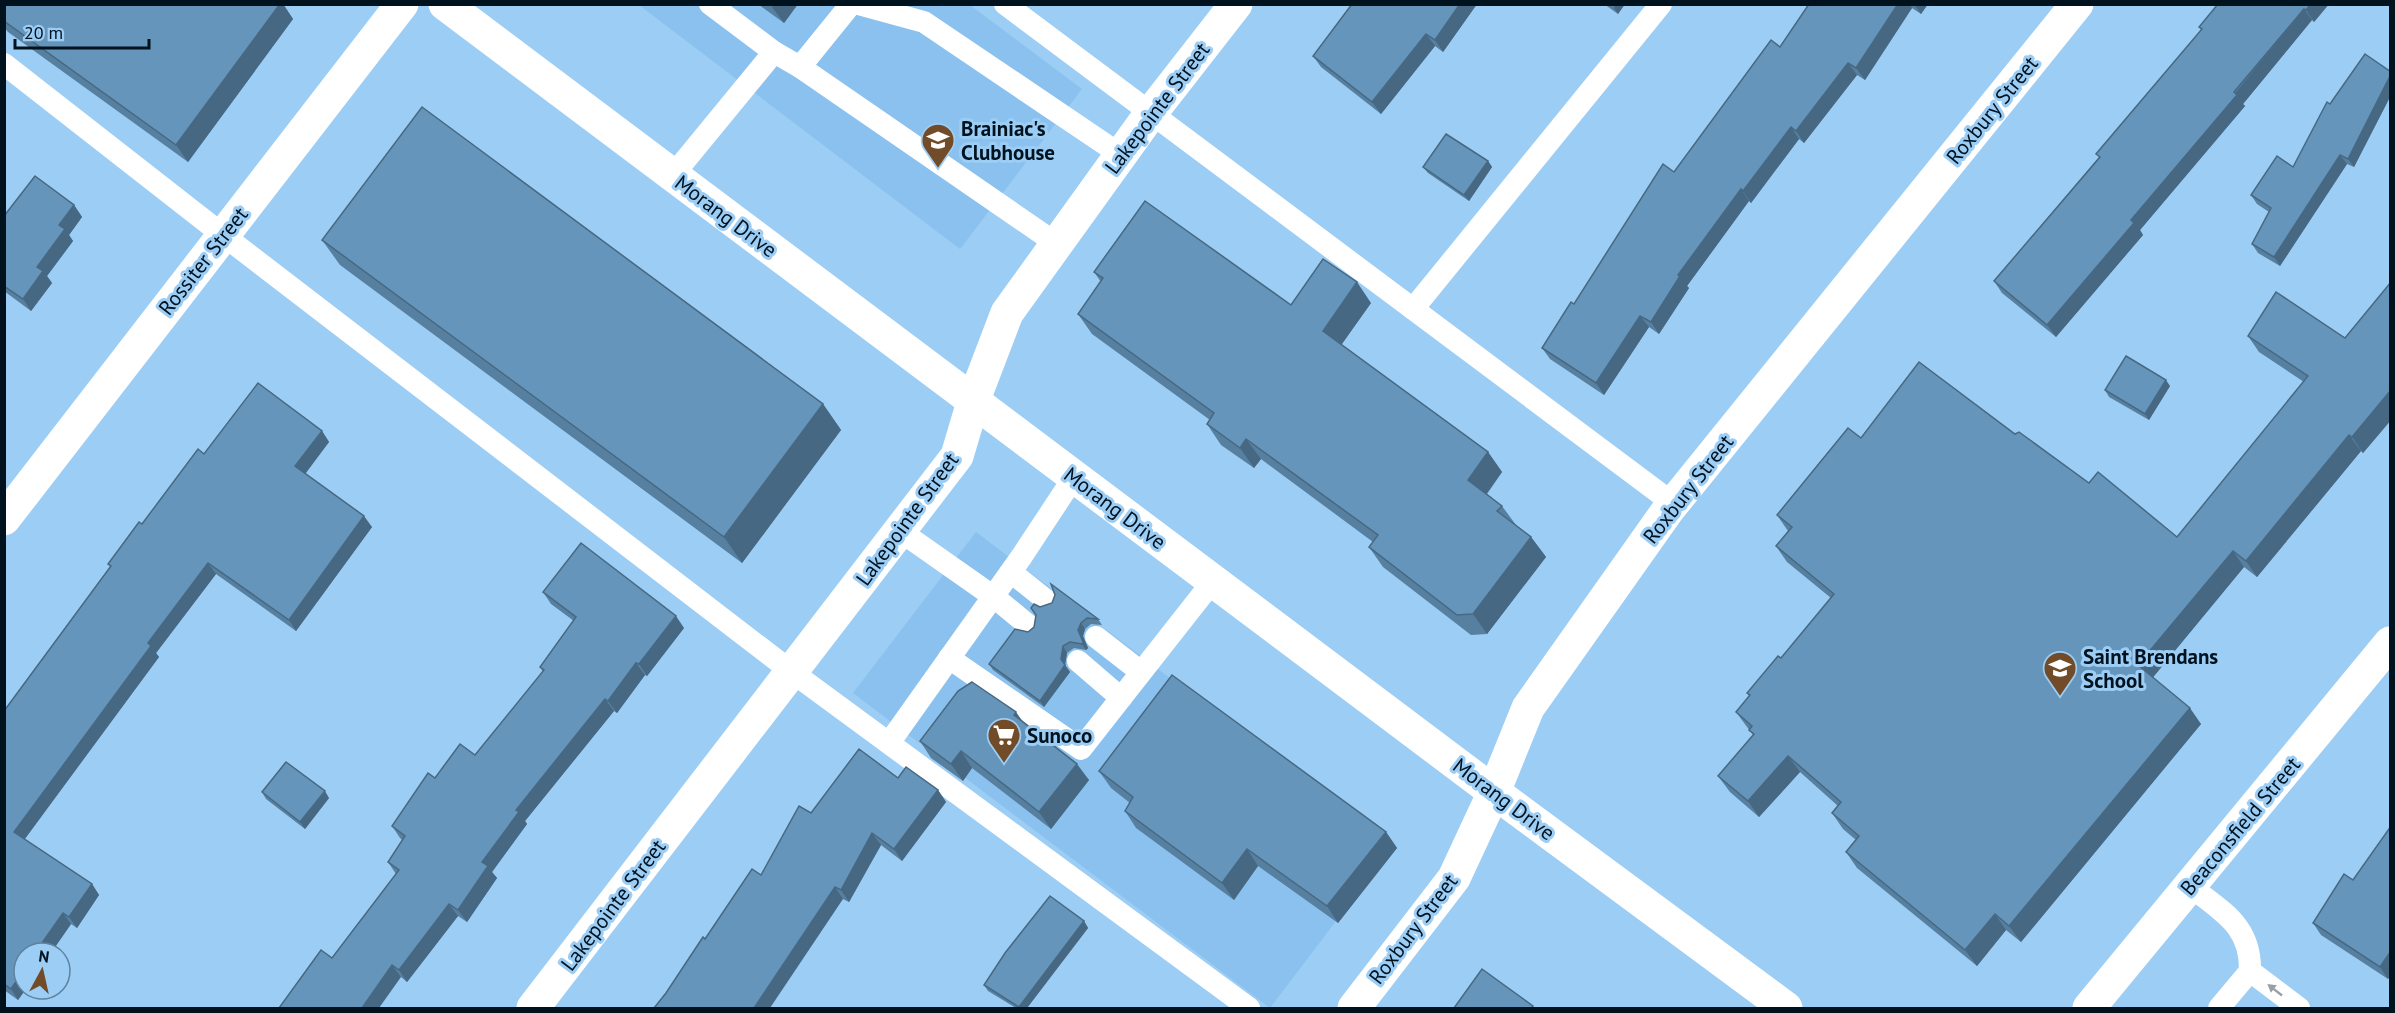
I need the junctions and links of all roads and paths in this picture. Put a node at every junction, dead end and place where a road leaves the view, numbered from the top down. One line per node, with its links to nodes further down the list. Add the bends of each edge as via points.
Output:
1 (402, 4): 16 (street, Rossiter Street)
2 (445, 4): 15 (street, Morang Drive)
3 (710, 4): 10 (lane)
4 (851, 4): 12 (lane)
5 (858, 4): 14 (lane, via 924,22)
6 (1005, 4): 13 (lane)
7 (1236, 4): 13 (street, Lakepointe Street)
8 (1661, 4): 18 (lane)
9 (2078, 4): 21 (street, Roxbury Street)
10 (774, 52): 12 (lane); 15 (lane)
11 (4, 64): 16 (lane)
12 (800, 67): 17 (lane)
13 (1151, 113): 14 (street, Lakepointe Street); 18 (lane)
14 (1121, 155): 17 (street, Lakepointe Street)
15 (673, 175): 19 (street, Morang Drive)
16 (223, 235): 22 (street, Rossiter Street); 33 (lane)
17 (1057, 244): 19 (street, Lakepointe Street, via 1007,313)
18 (1413, 309): 21 (lane)
19 (973, 402): 20 (street, Morang Drive); 23 (street, Lakepointe Street, via 957,456)
20 (1074, 477): 24 (lane); 25 (street, Morang Drive)
21 (1674, 504): 37 (street, Roxbury Street, via 1528,708)
22 (4, 519)
23 (900, 531): 26 (lane); 33 (street, Lakepointe Street)
24 (1011, 572): 26 (lane); 27 (lane)
25 (1213, 581): 34 (lane); 37 (street, Morang Drive)
26 (994, 597): 28 (lane); 31 (lane)
27 (1046, 600)
28 (1028, 625)
29 (1096, 637): 34 (lane)
30 (2391, 643): 38 (street, Beaconsfield Street)
31 (949, 658): 35 (lane, via 1081,749); 36 (lane)
32 (1077, 661): 35 (lane)
33 (792, 672): 36 (lane); 40 (street, Lakepointe Street)
34 (1141, 672): 35 (lane)
35 (1121, 698)
36 (889, 743): 41 (lane)
37 (1494, 792): 42 (street, Roxbury Street, via 1454,878); 43 (street, Morang Drive)
38 (2190, 886): 39 (lane, via 2237,925 2246,939); 44 (street, Beaconsfield Street)
39 (2250, 971): 45 (lane); 46 (lane, one-way to 39)
40 (533, 1008)
41 (1249, 1008)
42 (1354, 1008)
43 (1786, 1008)
44 (2089, 1008)
45 (2219, 1008)
46 (2299, 1008)

